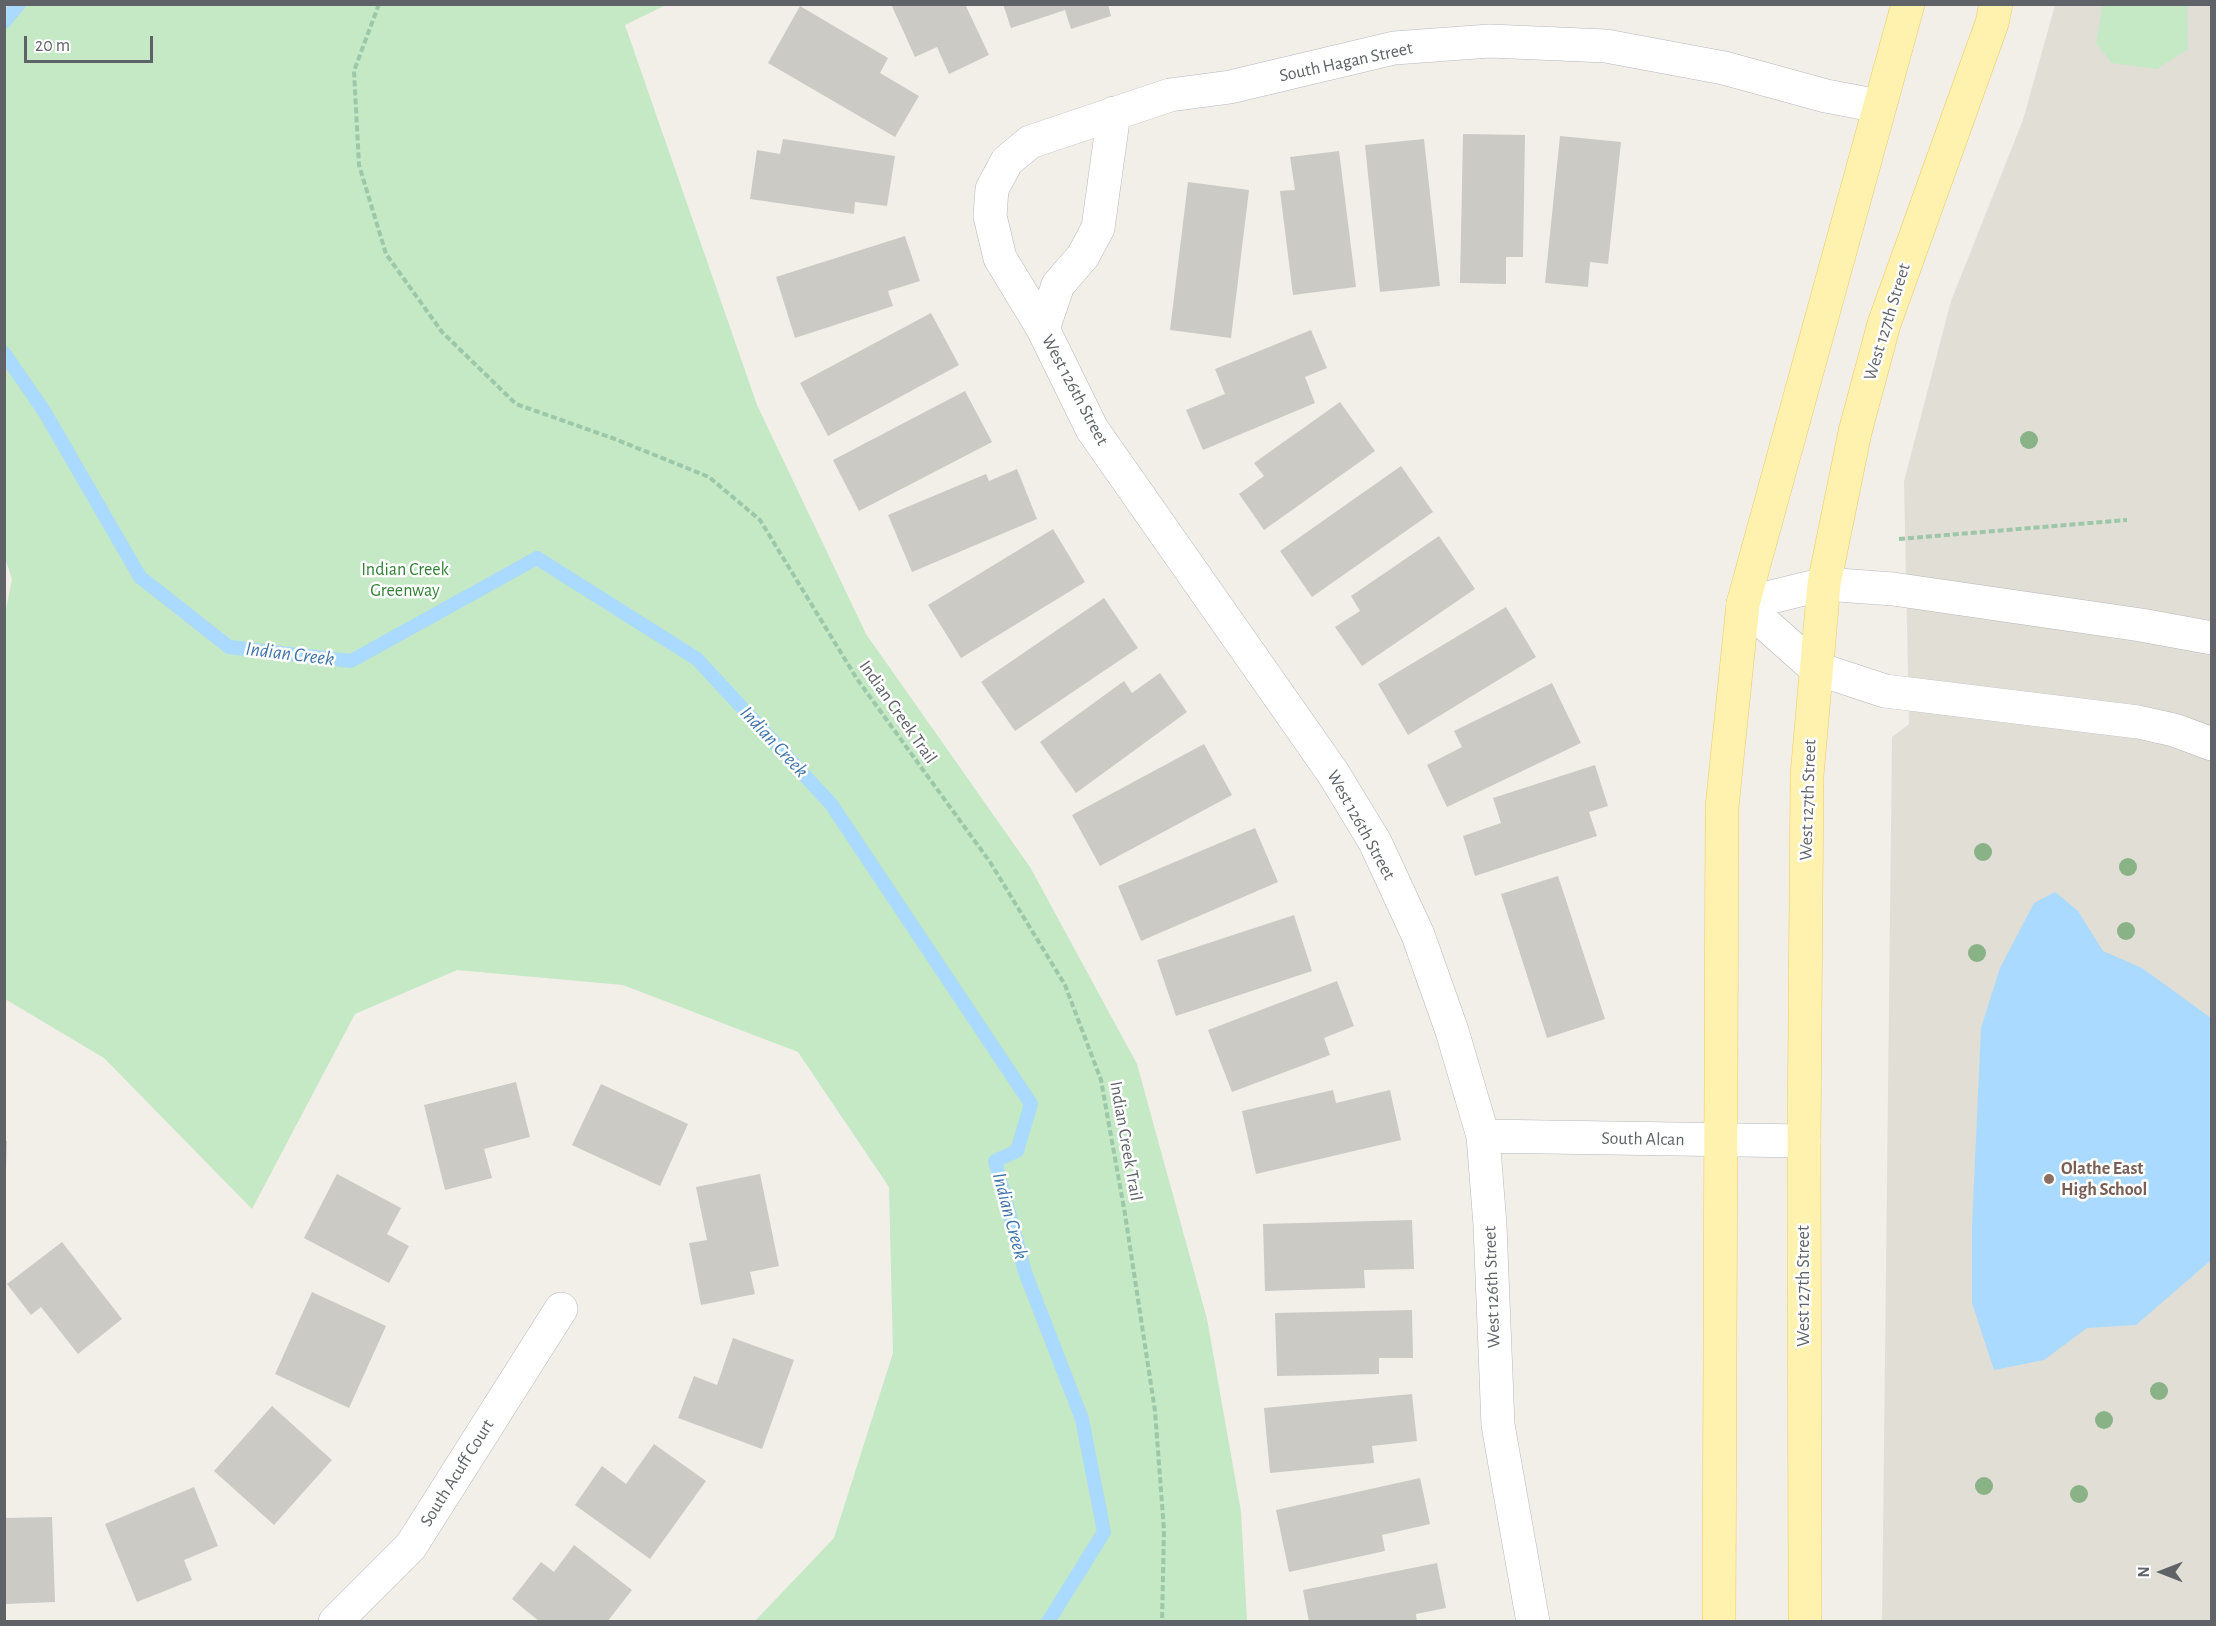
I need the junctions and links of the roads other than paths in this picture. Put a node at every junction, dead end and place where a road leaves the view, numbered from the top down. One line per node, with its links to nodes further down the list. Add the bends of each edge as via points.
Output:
1 (1908, 4): 3 (main road)
2 (1996, 4): 6 (main road, West 127th Street, via 1884,324 1855,432)
3 (1879, 106): 4 (street, South Hagan Street, via 1724,68 1606,46 1490,40 1394,48 1230,87 1170,95); 7 (main road)
4 (1114, 113): 5 (street, West 126th Street, via 1098,228 1083,256 1058,285); 5 (street, South Hagan Street, via 1030,141 1007,161 992,189 990,216 1000,258)
5 (1042, 329): 11 (street, West 126th Street, via 1092,429 1333,773 1375,842 1418,935)
6 (1824, 584): 7 (street); 8 (street, via 1893,589); 9 (main road, West 127th Street)
7 (1743, 604): 9 (street); 12 (main road, via 1722,807)
8 (2211, 638)
9 (1815, 668): 10 (street, via 1885,691 2138,722); 13 (main road, West 127th Street, via 1807,775)
10 (2211, 744)
11 (1483, 1136): 12 (street, South Alcan); 16 (street, West 126th Street, via 1498,1425)
12 (1721, 1140): 13 (street, South Alcan); 17 (main road)
13 (1804, 1141): 18 (main road, West 127th Street)
14 (561, 1309): 15 (street, South Acuff Court, via 411,1546)
15 (335, 1622)
16 (1533, 1622)
17 (1719, 1622)
18 (1805, 1622)

